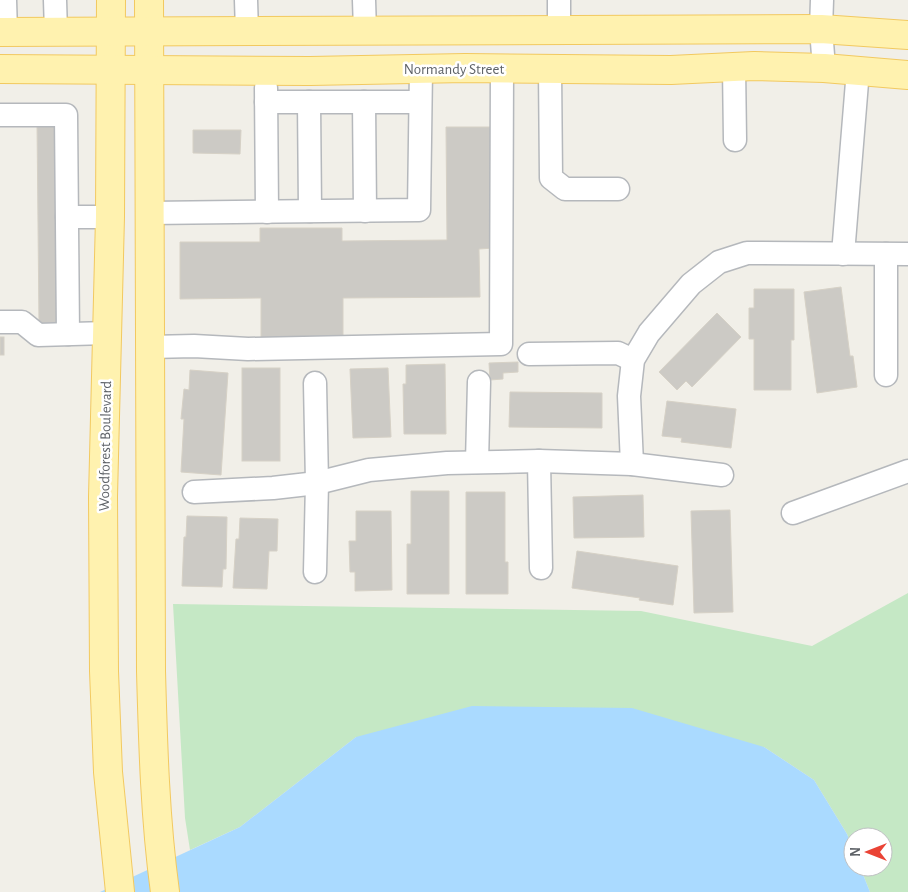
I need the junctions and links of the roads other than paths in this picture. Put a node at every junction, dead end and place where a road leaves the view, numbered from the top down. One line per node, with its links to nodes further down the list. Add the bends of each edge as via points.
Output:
1 (5, 0): 13 (street)
2 (55, 0): 14 (street)
3 (111, 0): 15 (main road, Woodforest Boulevard)
4 (149, 0): 16 (main road)
5 (246, 0): 17 (street)
6 (364, 0): 12 (street)
7 (558, 0): 11 (street)
8 (822, 0): 9 (street)
9 (821, 29): 11 (main road); 18 (main road); 20 (street)
10 (427, 30): 11 (main road); 12 (main road); 24 (main road)
11 (559, 30): 26 (main road)
12 (365, 31): 17 (main road)
13 (3, 32): 14 (main road)
14 (56, 32): 15 (main road)
15 (111, 32): 16 (main road); 22 (main road, Woodforest Boulevard)
16 (149, 32): 17 (main road); 23 (main road)
17 (247, 32)
18 (908, 35)
19 (734, 67): 20 (main road, Normandy Street); 26 (main road, Normandy Street); 35 (street)
20 (824, 68): 28 (main road, Normandy Street)
21 (0, 69): 22 (main road, Normandy Street)
22 (111, 69): 23 (main road, Normandy Street); 42 (main road, Woodforest Boulevard)
23 (149, 69): 27 (main road, Normandy Street); 39 (main road)
24 (425, 69): 25 (main road, Normandy Street); 27 (main road, Normandy Street); 33 (street)
25 (502, 69): 26 (main road, Normandy Street); 48 (street, via 501,344 248,349)
26 (554, 69): 36 (street, via 551,178 565,188)
27 (266, 70): 30 (street)
28 (858, 70): 29 (main road, Normandy Street); 43 (street)
29 (908, 75)
30 (266, 102): 31 (street); 40 (street)
31 (309, 102): 32 (street); 37 (street)
32 (364, 102): 33 (street); 38 (street)
33 (420, 102): 38 (street, via 419,210)
34 (0, 115): 41 (street, via 66,115)
35 (735, 140)
36 (618, 189)
37 (310, 211): 38 (street); 40 (street)
38 (365, 211)
39 (149, 212): 40 (street); 48 (main road)
40 (267, 212)
41 (67, 217): 42 (street); 46 (street)
42 (110, 217): 47 (main road, Woodforest Boulevard)
43 (843, 254): 44 (street); 50 (street, via 747,252 719,262 691,284 650,333)
44 (897, 254): 51 (street)
45 (0, 322): 46 (street, via 22,322 38,335)
46 (68, 334): 47 (street)
47 (107, 334): 48 (main road); 64 (main road, Woodforest Boulevard, via 103,497 104,671 108,772)
48 (149, 341): 65 (main road, via 151,681 154,777)
49 (529, 354): 50 (street, via 618,353)
50 (633, 360): 56 (street, via 629,396)
51 (886, 375)
52 (480, 382): 55 (street)
53 (315, 383): 59 (street)
54 (540, 461): 55 (street); 56 (street); 62 (street)
55 (477, 462): 59 (street, via 370,470)
56 (632, 464): 58 (street)
57 (908, 471): 61 (street)
58 (722, 475)
59 (317, 483): 60 (street); 63 (street)
60 (194, 492)
61 (793, 513)
62 (541, 568)
63 (315, 572)
64 (120, 892)
65 (165, 892)

